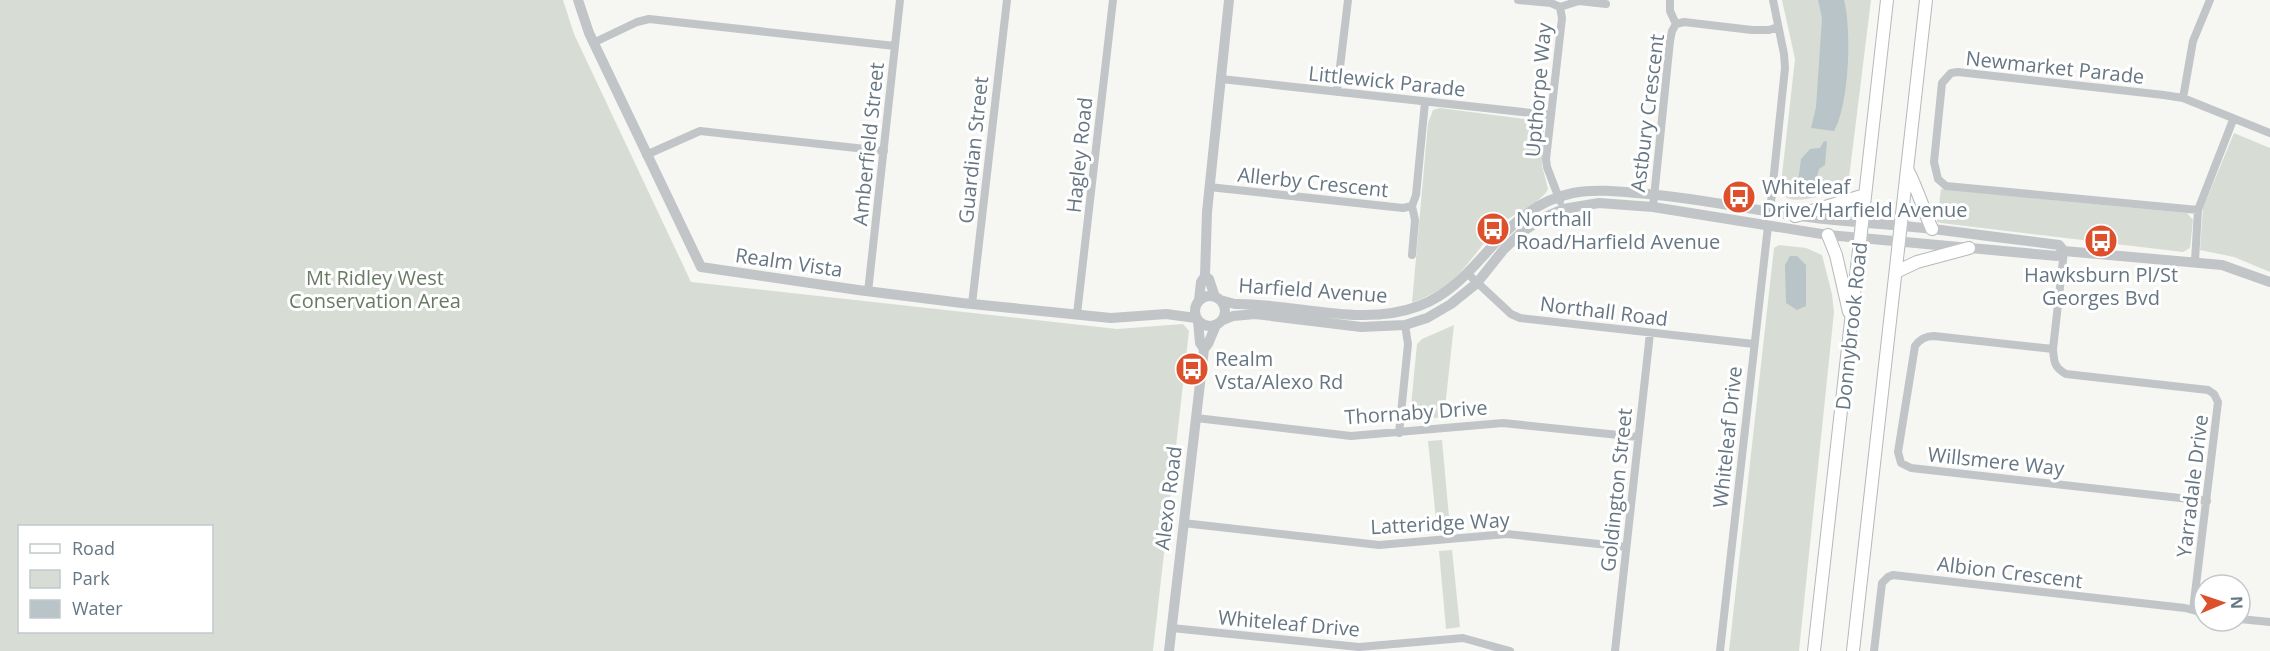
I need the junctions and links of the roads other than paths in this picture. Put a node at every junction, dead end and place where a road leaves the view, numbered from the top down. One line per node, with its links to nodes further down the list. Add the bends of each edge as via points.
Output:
1 (578, 0): 17 (street, Realm Vista)
2 (900, 0): 18 (street, Amberfield Street)
3 (1007, 0): 58 (street, Guardian Street)
4 (1113, 0): 59 (street, Hagley Road)
5 (1230, 0): 19 (street)
6 (1348, 0): 20 (street)
7 (1518, 0): 14 (street, Upthorpe Way)
8 (1670, 0): 15 (street, Astbury Crescent)
9 (1773, 0): 16 (street)
10 (1887, 0): 31 (main road, Donnybrook Road)
11 (1926, 0): 28 (main road, Donnybrook Road)
12 (2210, 0): 21 (street, via 2193,41)
13 (1606, 4): 14 (street, Upthorpe Way, via 1579,1)
14 (1560, 7): 23 (street, Upthorpe Way, via 1562,18)
15 (1676, 24): 16 (street, Astbury Crescent, via 1762,30); 30 (street, Astbury Crescent, via 1670,41)
16 (1779, 27): 37 (street, via 1785,68)
17 (593, 43): 18 (street, via 649,19); 27 (street, Realm Vista)
18 (895, 46): 26 (street, Amberfield Street)
19 (1221, 79): 20 (street, Littlewick Parade); 29 (street)
20 (1337, 92): 22 (street, Littlewick Parade)
21 (2183, 98): 24 (street, Newmarket Parade); 36 (street, Newmarket Parade, via 1951,73 1941,91 1935,173 1942,183 1952,187)
22 (1425, 102): 23 (street, Littlewick Parade); 33 (street, Allerby Crescent)
23 (1550, 115): 32 (street, Upthorpe Way, via 1547,167)
24 (2233, 120): 25 (street, Newmarket Parade); 36 (street)
25 (2270, 133)
26 (884, 151): 27 (street, via 700,131); 55 (street, Amberfield Street)
27 (646, 155): 55 (street, Realm Vista, via 700,267)
28 (1908, 171): 41 (main road, Donnybrook Road); 42 (main road)
29 (1209, 187): 33 (street, Allerby Crescent); 52 (street)
30 (1654, 194): 32 (street, Harfield Avenue, via 1591,190); 34 (street, Astbury Crescent); 37 (street, Harfield Avenue)
31 (1865, 195): 38 (main road); 39 (main road, Donnybrook Road)
32 (1558, 196): 35 (street, Upthorpe Way); 51 (street, Harfield Avenue, via 1521,217)
33 (1412, 206): 48 (street, Allerby Crescent)
34 (1653, 207): 35 (street, Harfield Avenue, via 1599,203); 40 (street, Harfield Avenue)
35 (1563, 210): 54 (street, Harfield Avenue, via 1522,232)
36 (2198, 210): 49 (street)
37 (1770, 212): 38 (street, Harfield Avenue)
38 (1795, 216): 39 (street, Harfield Avenue)
39 (1862, 223): 41 (street, Harfield Avenue); 44 (main road, Donnybrook Road)
40 (1768, 226): 43 (street, Harfield Avenue); 66 (street, Whiteleaf Drive)
41 (1902, 226): 42 (street, Harfield Avenue); 45 (main road, Donnybrook Road)
42 (1932, 229): 47 (street, Harfield Avenue, via 2059,245)
43 (1828, 235): 44 (street, Harfield Avenue); 62 (main road)
44 (1861, 238): 45 (street, Harfield Avenue); 62 (main road, Donnybrook Road)
45 (1900, 241): 46 (street, Harfield Avenue); 50 (main road, Donnybrook Road)
46 (1969, 248): 47 (street, Harfield Avenue, via 2057,256); 50 (main road)
47 (2064, 251): 49 (street); 68 (street)
48 (1412, 255)
49 (2195, 261): 53 (street, via 2238,269)
50 (1896, 272): 85 (main road, Donnybrook Road)
51 (1467, 273): 54 (street, Northall Road); 56 (street, Harfield Avenue, via 1440,296 1392,314 1235,304)
52 (1205, 276): 56 (street); 57 (street)
53 (2270, 282)
54 (1477, 283): 64 (street, Harfield Avenue, via 1435,313); 65 (street, Northall Road, via 1520,318)
55 (868, 292): 58 (street, Realm Vista)
56 (1218, 298): 57 (street); 63 (street, via 1225,308)
57 (1198, 302): 60 (street, Realm Vista); 61 (street)
58 (972, 303): 59 (street, Realm Vista)
59 (1077, 314): 60 (street, Realm Vista, via 1123,318)
60 (1166, 314): 61 (street, Realm Vista)
61 (1197, 320): 63 (street, via 1206,326); 67 (street, Alexo Road)
62 (1852, 322): 84 (main road, Donnybrook Road)
63 (1219, 323): 64 (street, Harfield Avenue, via 1233,316 1255,314 1361,327); 67 (street, Alexo Road)
64 (1405, 325): 70 (street, via 1408,344)
65 (1650, 333): 66 (street, Northall Road); 71 (street, Goldington Street)
66 (1754, 344): 83 (street, Whiteleaf Drive)
67 (1204, 349): 69 (street, Alexo Road)
68 (2053, 349): 72 (street, Yarradale Drive, via 2054,362 2066,374 2208,390 2214,394 2218,402); 72 (street, Willsmere Way, via 1934,336 1919,340 1898,452 1901,463 1911,468)
69 (1196, 418): 70 (street, Thornaby Drive, via 1351,436); 73 (street, Alexo Road)
70 (1399, 433): 71 (street, Thornaby Drive, via 1503,423)
71 (1638, 437): 74 (street, Goldington Street)
72 (2207, 501): 75 (street, Yarradale Drive)
73 (1183, 523): 74 (street, Latteridge Way, via 1379,545 1507,534); 79 (street, Alexo Road)
74 (1626, 547): 82 (street, Goldington Street)
75 (2198, 573)
76 (2192, 610): 86 (street, Albion Crescent, via 1893,575 1882,583)
77 (2252, 620): 78 (street)
78 (2270, 622)
79 (1172, 628): 80 (street, Alexo Road); 81 (street, Whiteleaf Drive, via 1359,647 1463,638)
80 (1170, 651)
81 (1509, 651)
82 (1615, 651)
83 (1720, 651)
84 (1814, 651)
85 (1853, 651)
86 (1875, 651)

